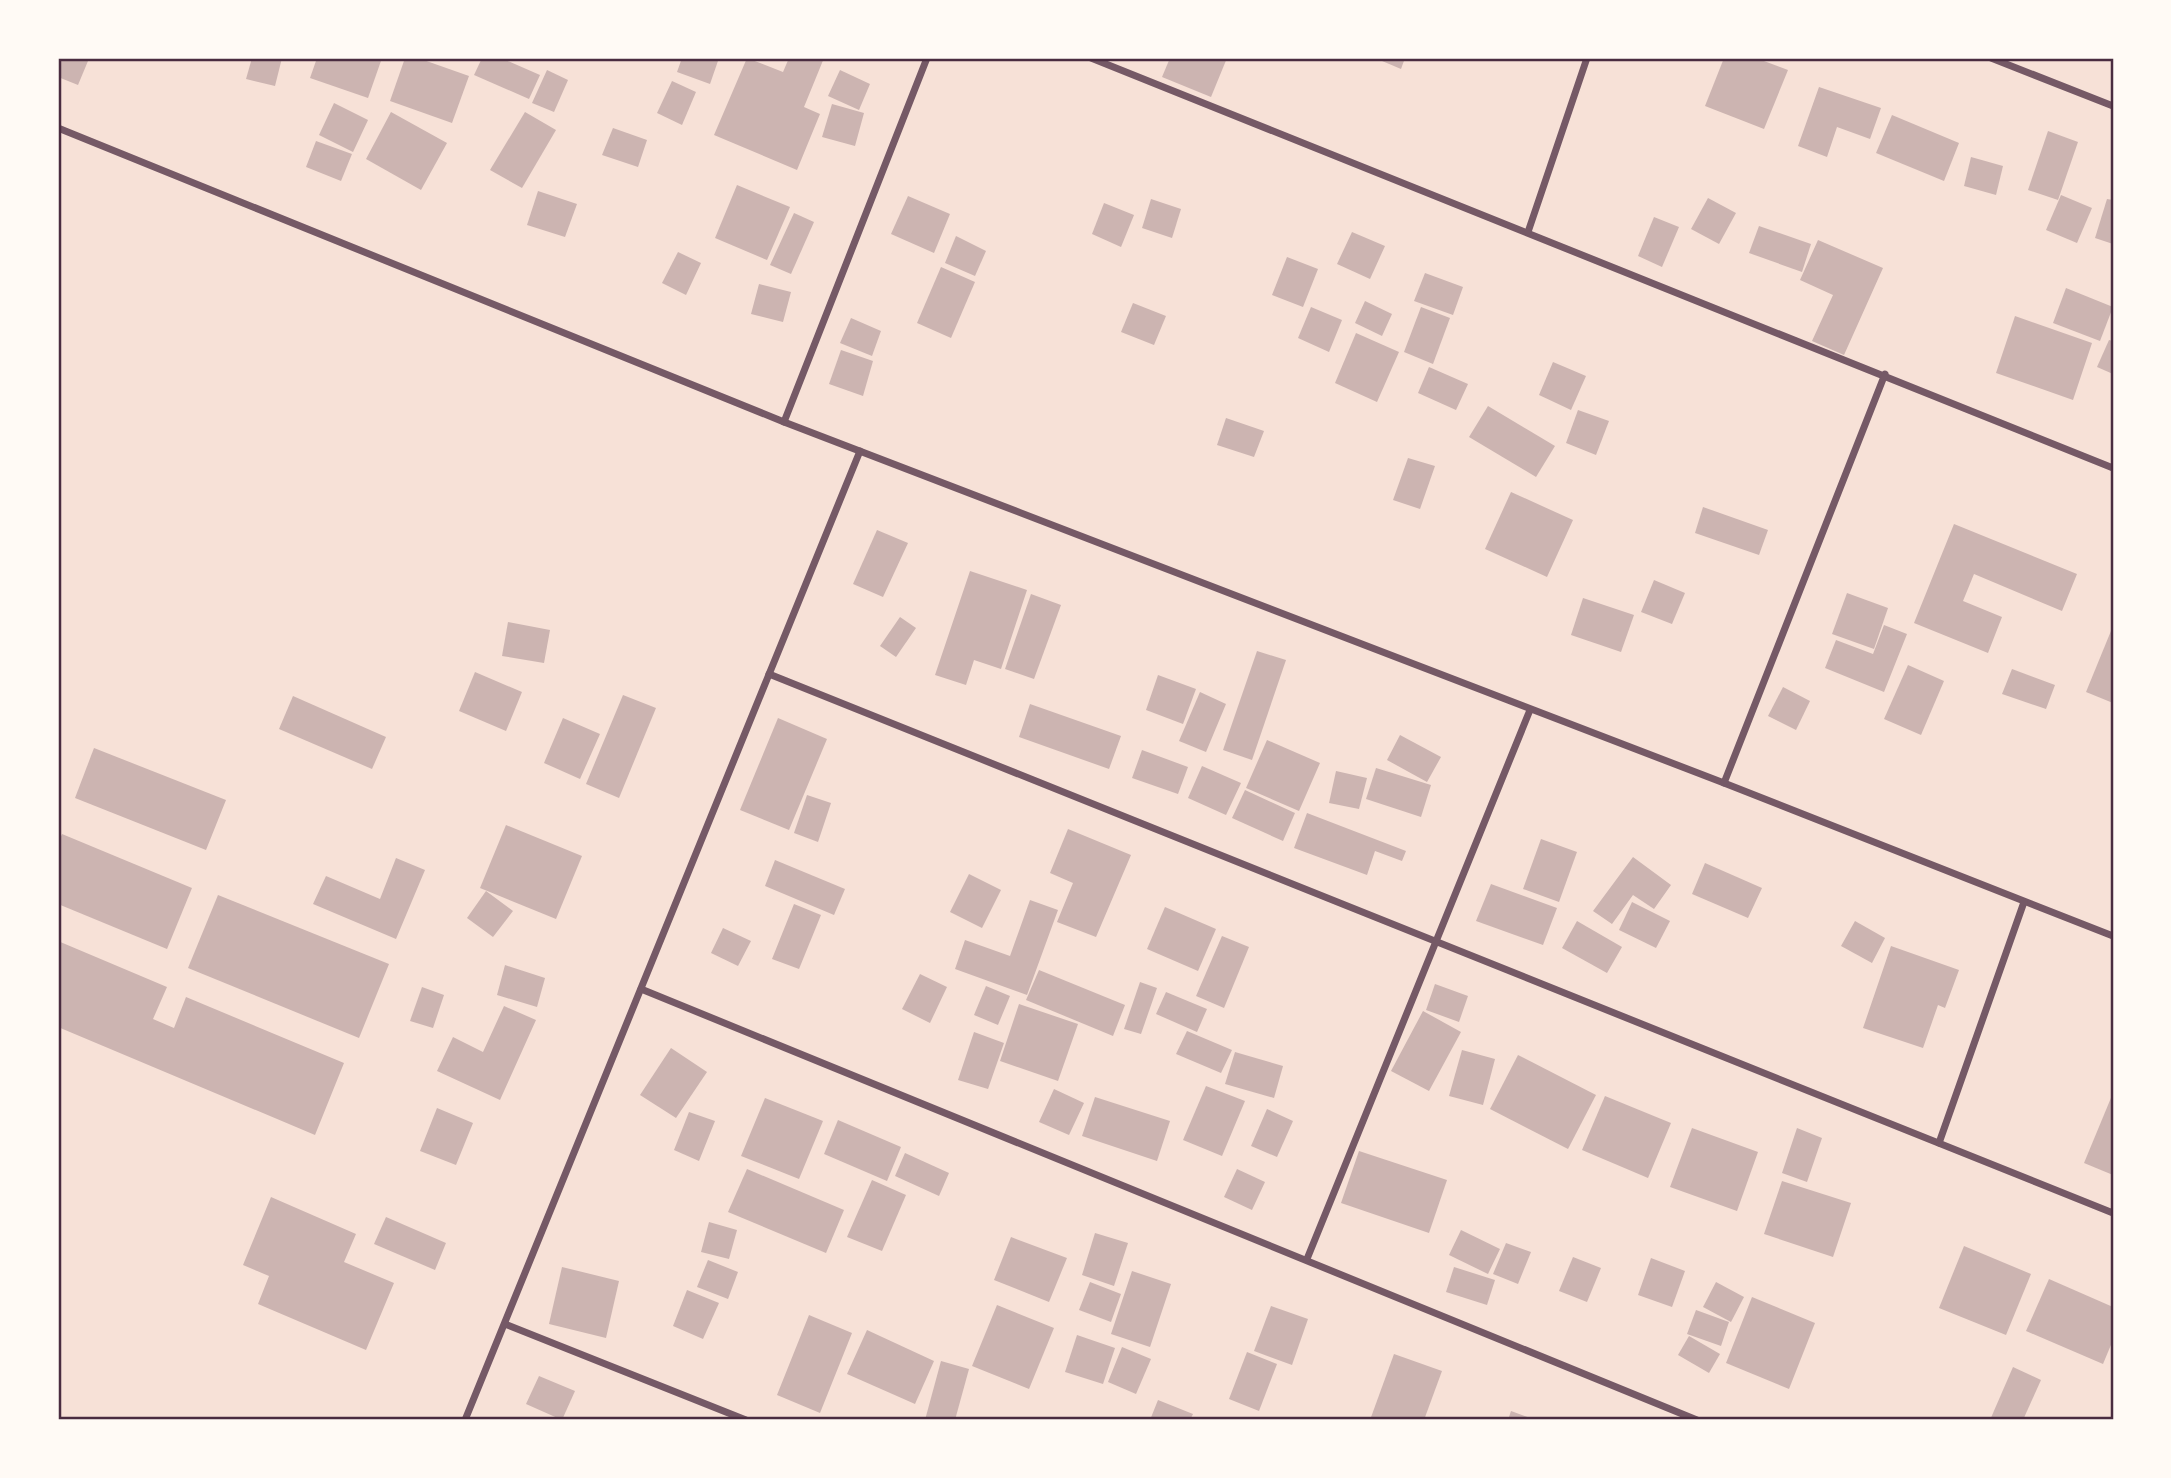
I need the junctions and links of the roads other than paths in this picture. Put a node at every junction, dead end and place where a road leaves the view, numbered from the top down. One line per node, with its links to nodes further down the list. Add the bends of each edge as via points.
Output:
1 (927, 58): 10 (street)
2 (1091, 58): 8 (street)
3 (1587, 58): 8 (street)
4 (1991, 58): 5 (street)
5 (2006, 61): 6 (street)
6 (2113, 106)
7 (58, 128): 10 (street)
8 (1528, 232): 9 (street)
9 (1885, 374): 12 (street); 15 (street)
10 (784, 422): 11 (street)
11 (860, 451): 13 (street); 14 (street)
12 (2113, 468)
13 (769, 674): 18 (street); 19 (street)
14 (1530, 710): 15 (street); 18 (street)
15 (1724, 783): 16 (street)
16 (2024, 902): 17 (street); 20 (street)
17 (2113, 936)
18 (1437, 942): 20 (street); 22 (street)
19 (641, 989): 22 (street); 23 (street)
20 (1939, 1143): 21 (street)
21 (2113, 1213)
22 (1307, 1259): 26 (street)
23 (505, 1324): 24 (street); 25 (street)
24 (466, 1420)
25 (746, 1420)
26 (1697, 1420)

